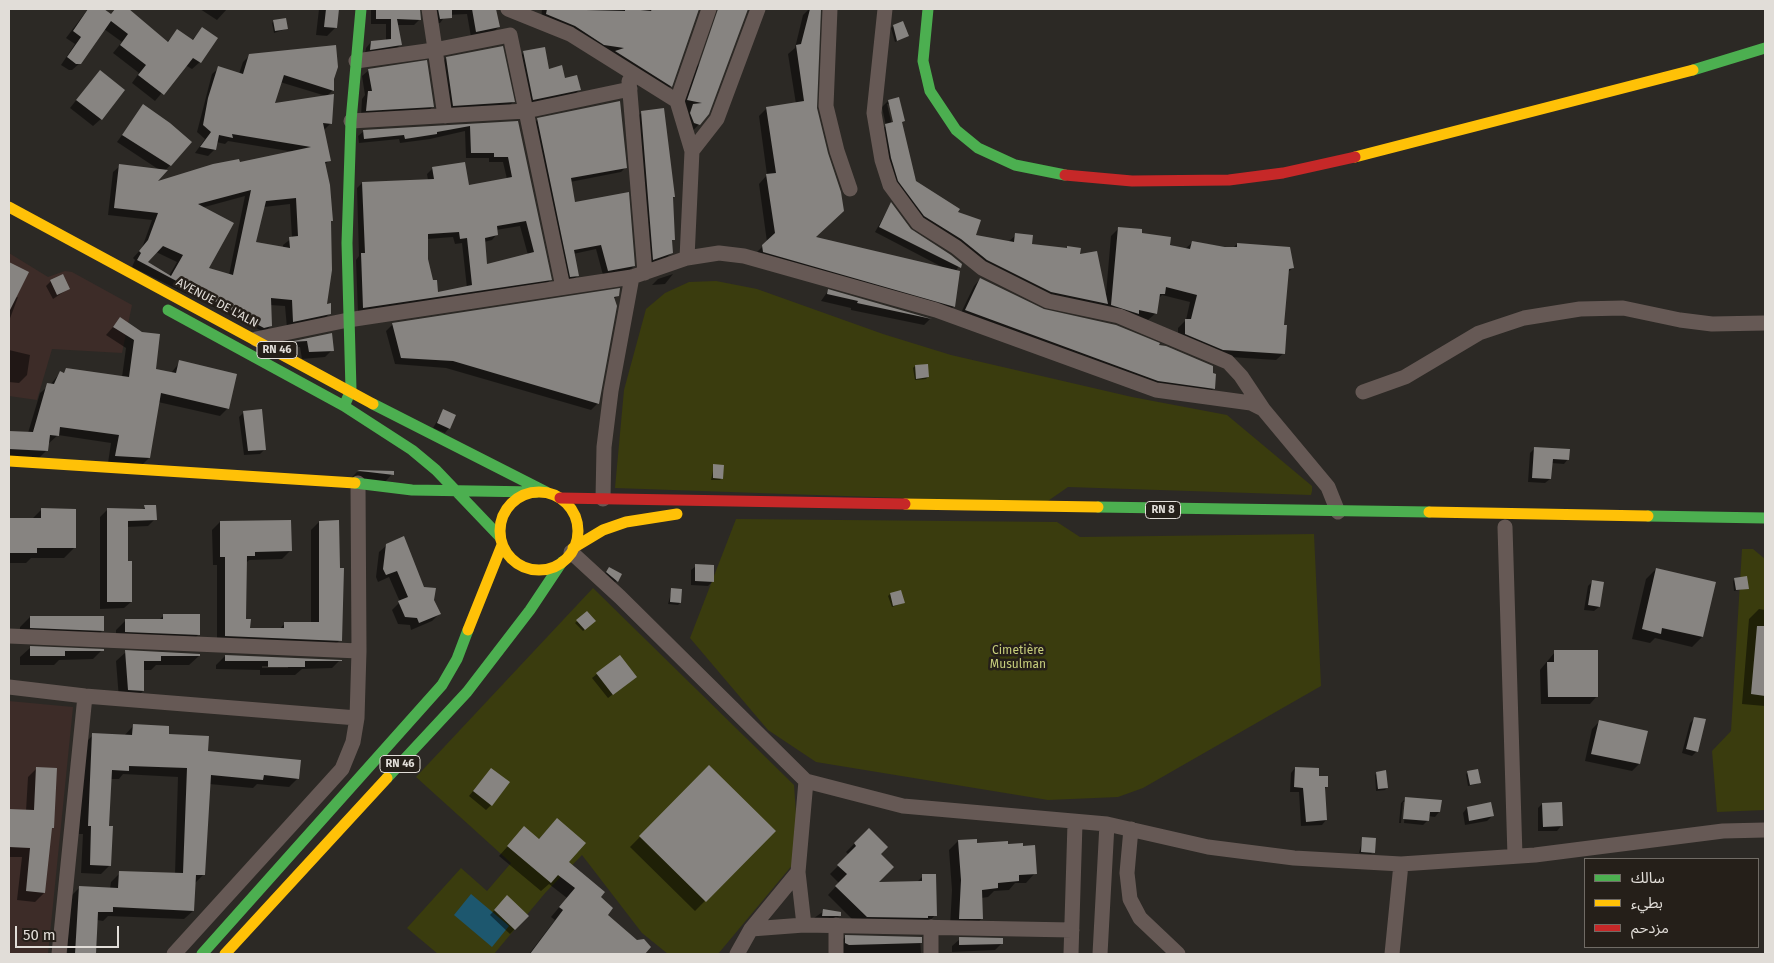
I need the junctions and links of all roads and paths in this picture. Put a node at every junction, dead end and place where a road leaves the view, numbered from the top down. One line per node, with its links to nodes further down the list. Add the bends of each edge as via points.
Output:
1 (361, 9): 12 (main road)
2 (429, 9): 11 (street)
3 (508, 9): 9 (street); 13 (street, via 570,34)
4 (709, 9): 15 (street)
5 (758, 9): 19 (street, via 717,119)
6 (830, 9): 20 (street, via 826,106)
7 (885, 9): 32 (street, via 874,113 890,185 918,223 956,246 982,268 1048,301 1119,316 1228,362)
8 (928, 9): 10 (main road, via 923,61 930,91 956,130 978,148 1015,165 1081,178 1132,181 1228,180 1283,173 1659,80)
9 (510, 35): 11 (street); 16 (street)
10 (1765, 48)
11 (434, 50): 12 (street); 17 (street)
12 (356, 61): 18 (main road)
13 (628, 69): 14 (street); 15 (street)
14 (630, 89): 16 (street); 23 (street)
15 (677, 101): 19 (street)
16 (526, 111): 17 (street); 24 (street)
17 (445, 116): 18 (street)
18 (351, 121): 26 (main road)
19 (692, 151): 22 (street)
20 (850, 189)
21 (9, 207): 28 (main road, AVENUE DE L'ALN / RN 46)
22 (687, 258): 23 (street); 32 (street, via 719,253 744,256 936,310 1156,390 1251,403)
23 (638, 275): 24 (street); 38 (street, via 604,447)
24 (563, 287): 26 (street)
25 (155, 303): 31 (main road, RN 46)
26 (348, 320): 28 (street); 29 (main road)
27 (1765, 323): 30 (street, via 1712,324 1623,308 1580,309 1524,318 1479,333 1405,377)
28 (256, 339): 29 (main road, AVENUE DE L'ALN / RN 46)
29 (351, 390): 31 (main road); 36 (main road, AVENUE DE L'ALN / RN 46)
30 (1363, 392)
31 (344, 406): 35 (main road, RN 46, via 412,450)
32 (1263, 409): 39 (street, via 1328,487)
33 (9, 461): 34 (main road)
34 (358, 483): 35 (main road); 46 (street)
35 (456, 492): 36 (main road); 43 (main road, RN 46)
36 (541, 492): 37 (main road); 43 (main road, via 524,495 504,512 500,524)
37 (560, 498): 38 (main road, RN 8); 44 (main road, via 571,509 578,528)
38 (603, 499): 39 (main road, RN 8)
39 (1338, 512): 41 (main road, RN 8)
40 (690, 514): 44 (main road, via 626,522 603,530)
41 (1765, 518)
42 (1505, 527): 55 (street)
43 (501, 541): 44 (main road, via 513,559 528,568 546,568); 65 (main road, RN 46, via 457,659 442,685)
44 (569, 554): 50 (street, via 627,604); 66 (main road, RN 46, via 467,692)
45 (9, 636): 46 (street)
46 (359, 651): 49 (street)
47 (9, 687): 48 (street)
48 (85, 696): 49 (street); 63 (street)
49 (357, 718): 64 (street, via 353,742 342,768)
50 (806, 781): 51 (street, via 903,806); 57 (street)
51 (1075, 823): 52 (street); 62 (street)
52 (1107, 824): 53 (street); 71 (street)
53 (1131, 829): 56 (street, via 1208,847 1294,858); 72 (street, via 1127,873 1130,899 1140,918)
54 (1765, 830): 55 (street, via 1724,831)
55 (1516, 856): 56 (street)
56 (1401, 864): 73 (street)
57 (798, 872): 58 (street); 61 (street)
58 (804, 925): 59 (street); 61 (street)
59 (836, 925): 60 (street); 68 (street)
60 (931, 927): 62 (street); 69 (street)
61 (751, 929): 67 (street)
62 (1072, 930): 70 (street)
63 (59, 954)
64 (174, 954)
65 (202, 954)
66 (225, 954)
67 (737, 954)
68 (836, 954)
69 (931, 954)
70 (1071, 954)
71 (1100, 954)
72 (1178, 954)
73 (1392, 954)

